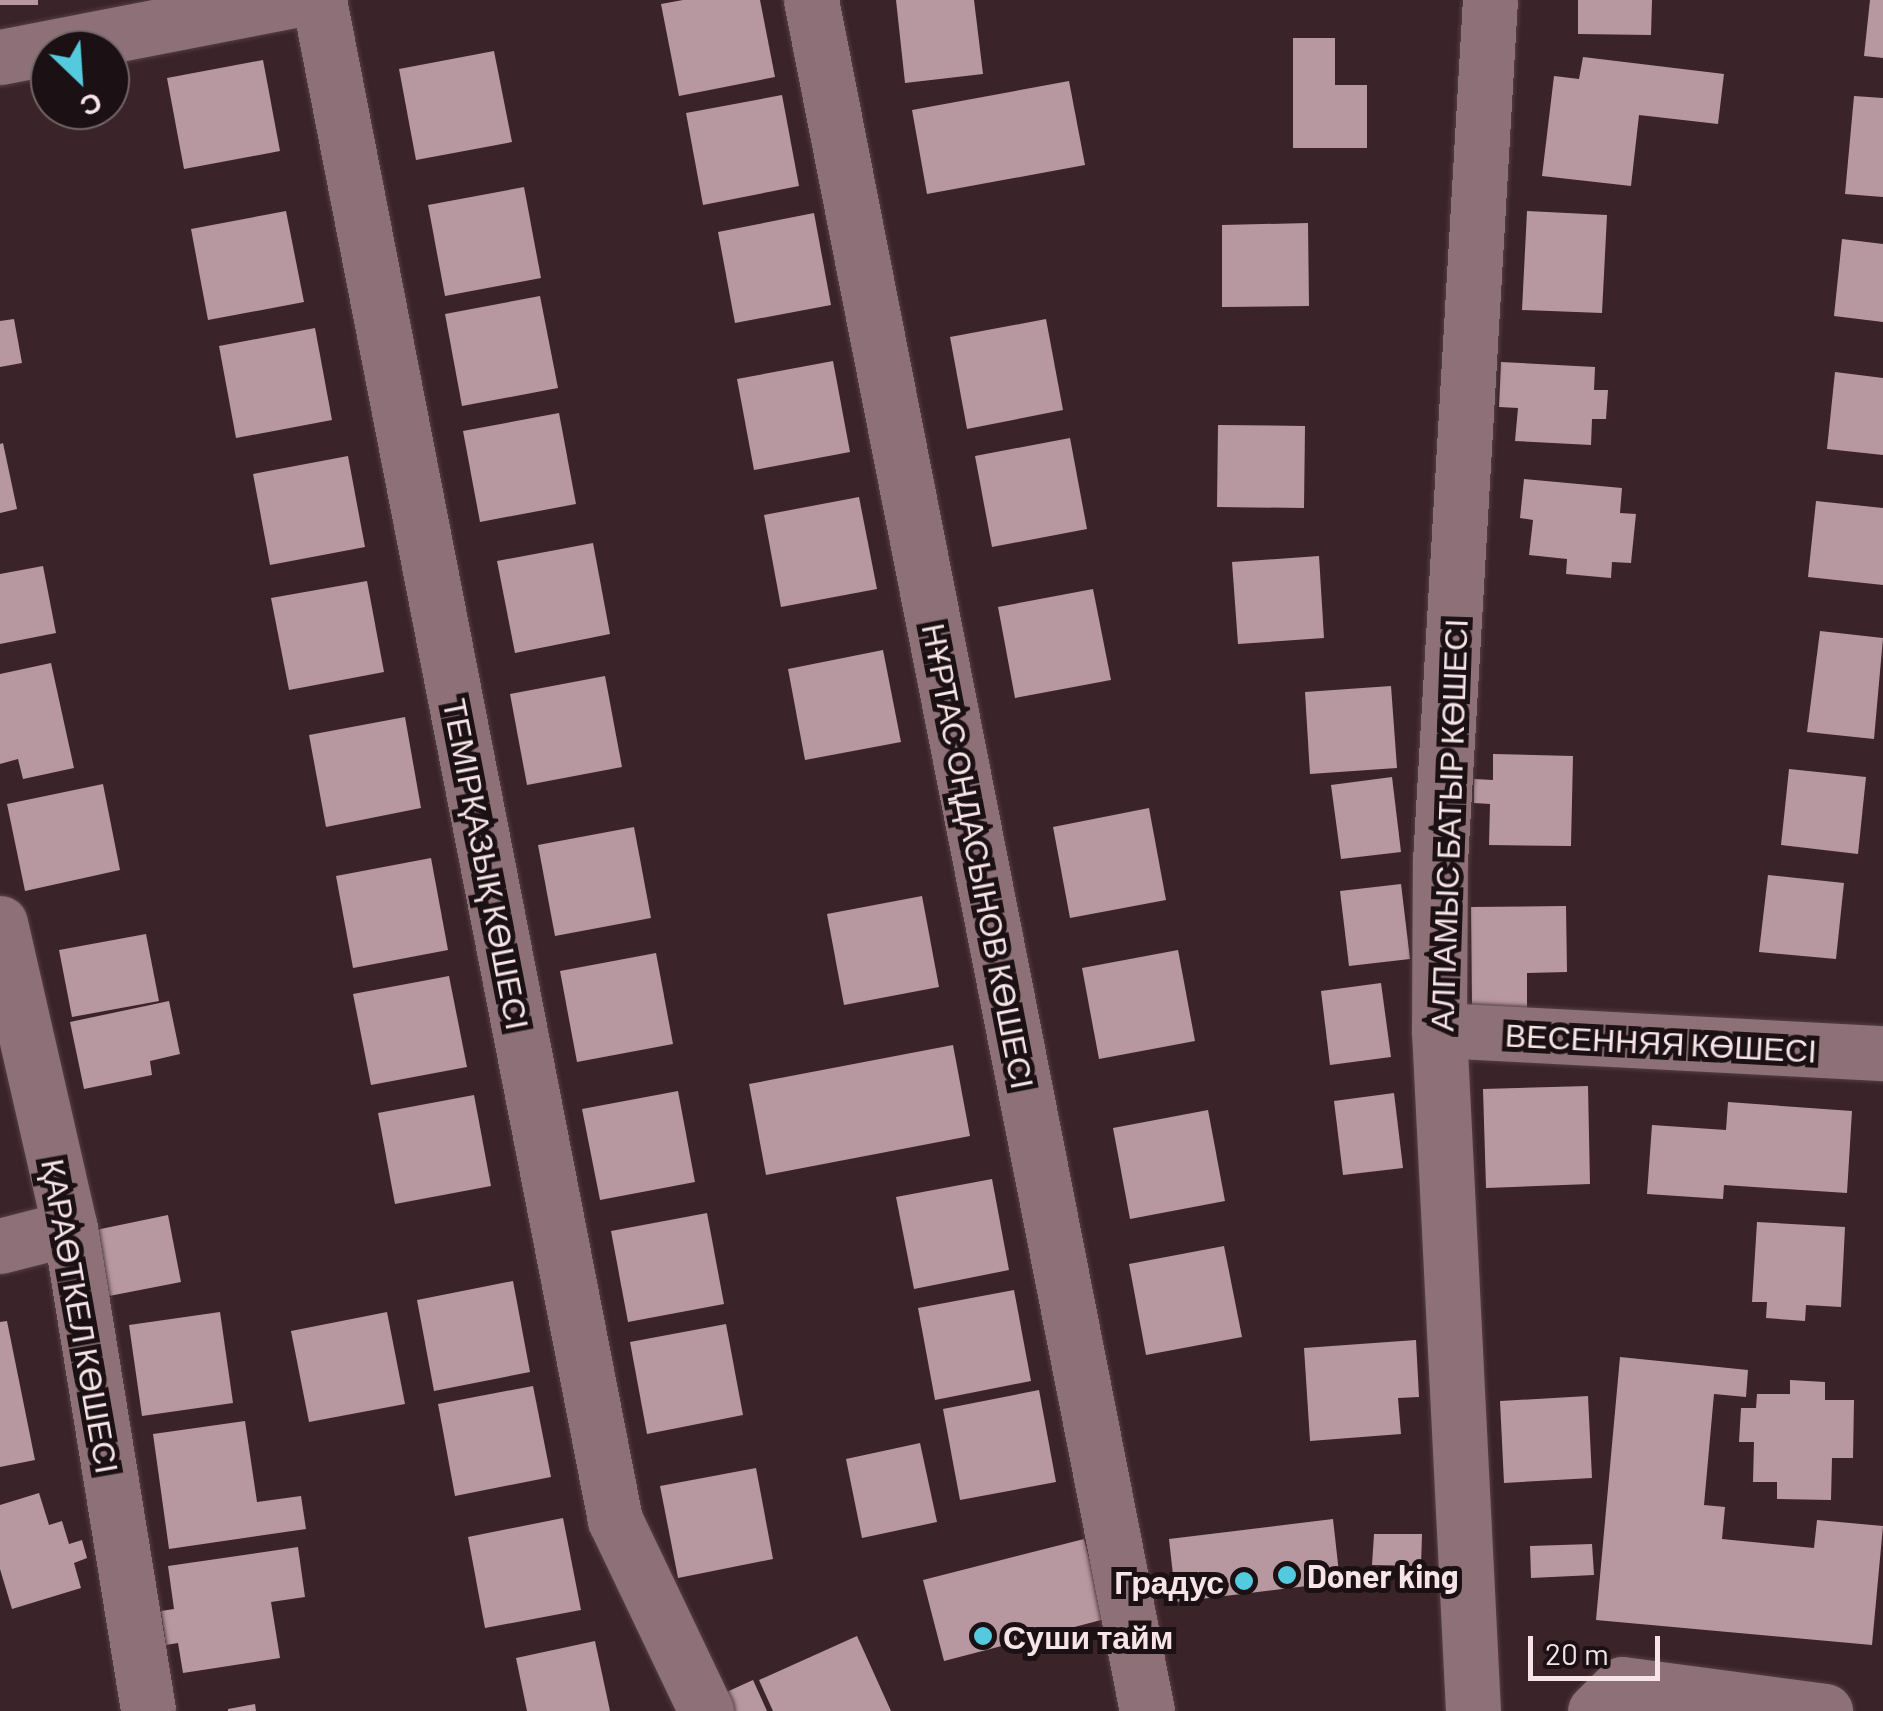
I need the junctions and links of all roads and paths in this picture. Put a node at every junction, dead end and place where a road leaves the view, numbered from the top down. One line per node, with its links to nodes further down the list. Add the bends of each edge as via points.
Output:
1 (292, 0): 5 (street)
2 (318, 0): 12 (street, ТЕМІРҚАЗЫҚ КӨШЕСІ, via 615,1520)
3 (810, 0): 13 (street, НҰРТАС ОҢДАСЫНОВ КӨШЕСІ)
4 (1490, 0): 7 (street, АЛПАМЫС БАТЫР КӨШЕСІ, via 1440,861)
5 (0, 57)
6 (0, 924): 9 (street, ҚАРАӨТКЕЛ КӨШЕСІ)
7 (1439, 1030): 8 (street, ВЕСЕННЯЯ КӨШЕСІ); 14 (street, АЛПАМЫС БАТЫР КӨШЕСІ)
8 (1883, 1053)
9 (70, 1228): 10 (street); 11 (street, ҚАРАӨТКЕЛ КӨШЕСІ)
10 (0, 1246)
11 (148, 1711)
12 (706, 1711)
13 (1147, 1711)
14 (1473, 1711)
15 (1595, 1711): 16 (street, via 1622,1684)
16 (1825, 1711)

